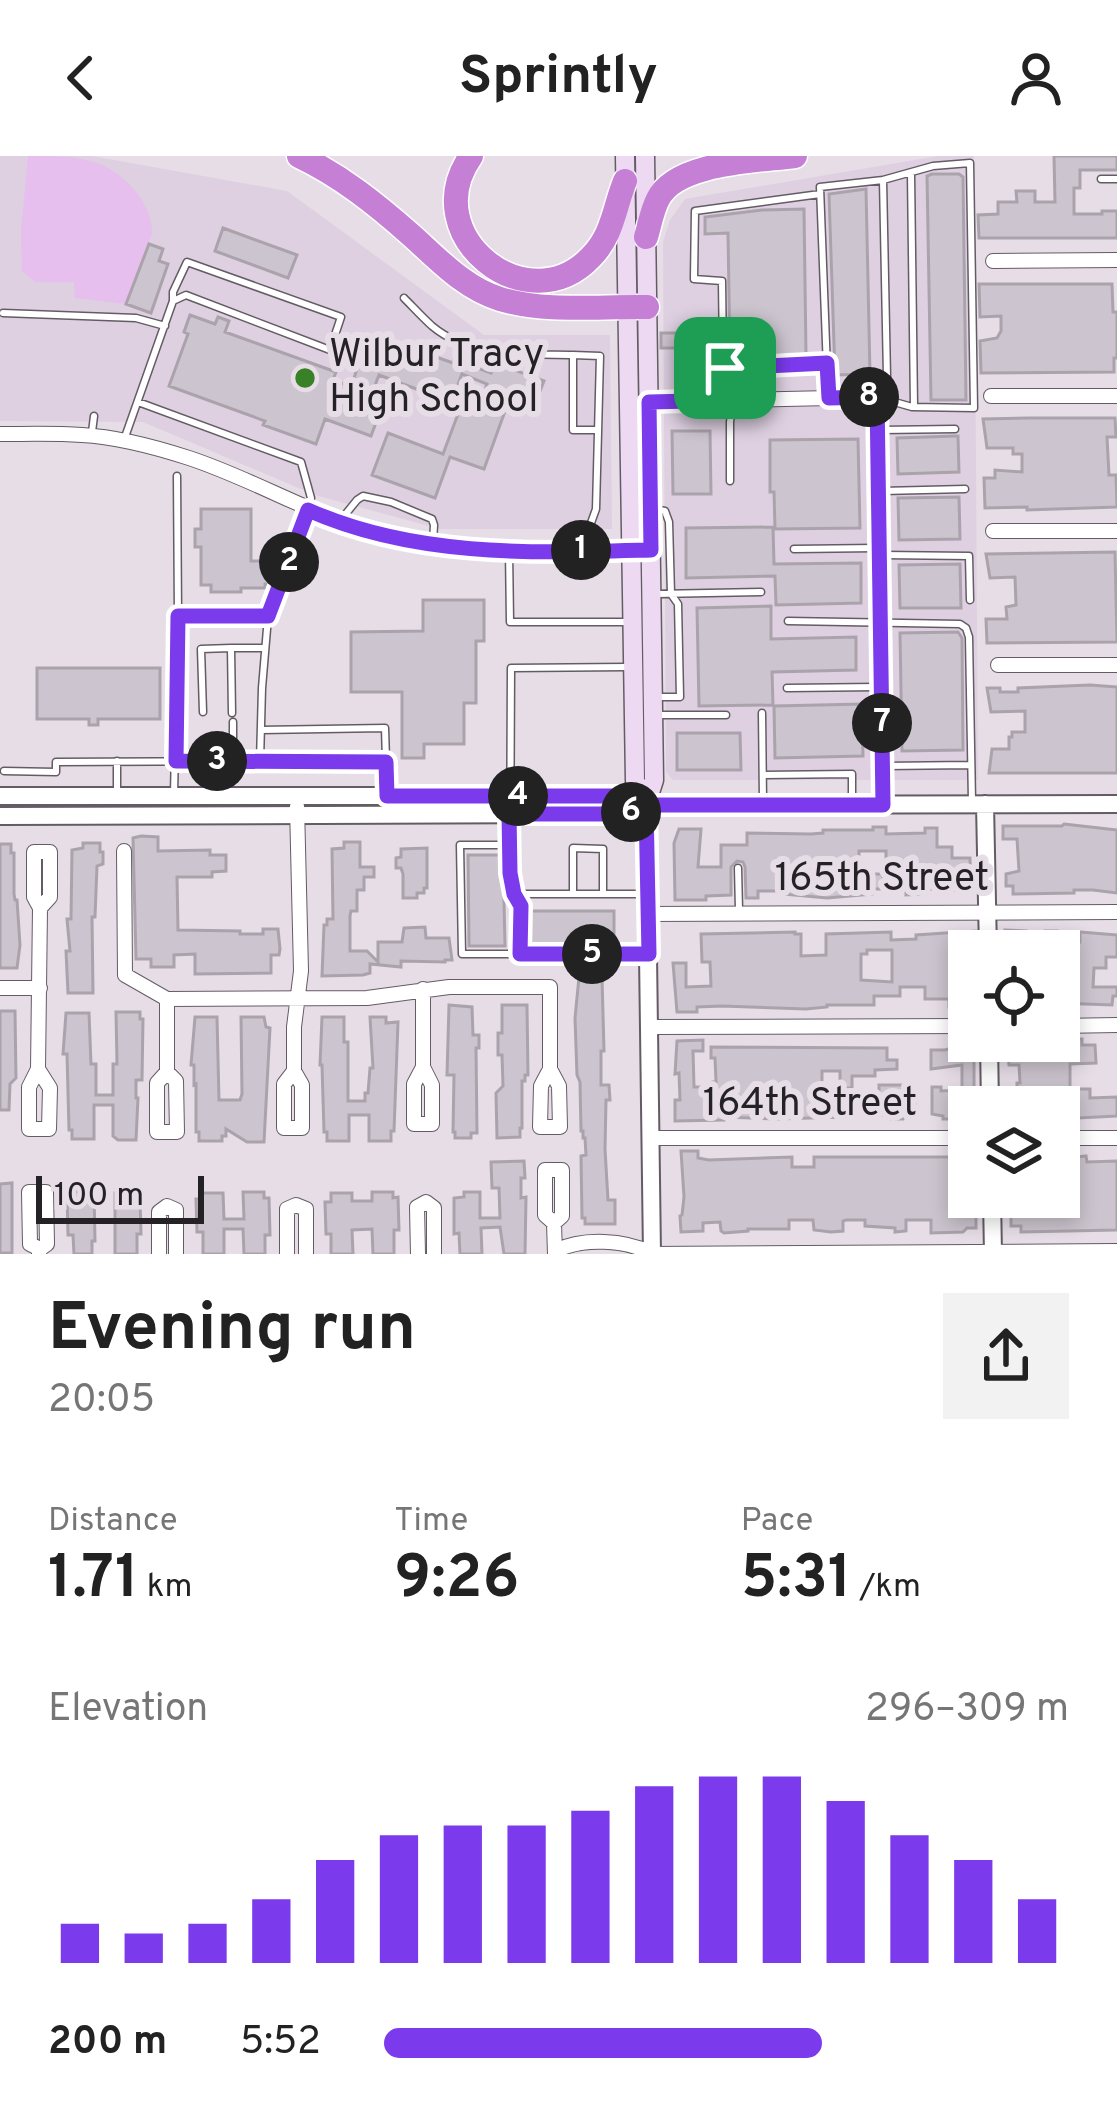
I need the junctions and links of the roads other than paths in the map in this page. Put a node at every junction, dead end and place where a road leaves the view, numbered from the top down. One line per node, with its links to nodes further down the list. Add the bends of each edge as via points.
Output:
1 (298, 156): 16 (highway, via 376,204 486,294 526,305)
2 (471, 156): 5 (highway, via 457,186 464,239 482,260 528,280 572,273 590,260 606,238)
3 (645, 156): 11 (main road)
4 (795, 156): 11 (highway, via 679,176 658,198)
5 (625, 169): 16 (main road)
6 (910, 173): 9 (lane); 29 (lane); 29 (lane, via 970,163 974,408)
7 (1101, 179): 8 (lane)
8 (1117, 179)
9 (884, 180): 10 (lane, via 820,187); 24 (lane, via 886,377)
10 (820, 194): 20 (lane); 21 (lane, via 695,211 694,279 722,281)
11 (646, 236): 16 (main road)
12 (1117, 260): 13 (street)
13 (993, 261)
14 (404, 298): 19 (lane, via 464,344)
15 (173, 302): 15 (lane, via 186,296 330,350 341,317 187,262); 18 (lane)
16 (638, 307): 28 (main road)
17 (3, 313): 18 (lane)
18 (164, 326): 27 (lane)
19 (573, 355): 32 (lane, via 573,430); 32 (lane, via 600,356)
20 (827, 363): 21 (lane); 25 (lane)
21 (725, 368): 26 (lane)
22 (991, 396): 23 (street)
23 (1117, 396)
24 (877, 397): 25 (street); 29 (lane); 33 (street)
25 (829, 398): 26 (street)
26 (733, 400): 28 (street); 38 (lane)
27 (138, 402): 36 (lane); 42 (lane, via 301,462)
28 (639, 402): 41 (main road); 49 (main road)
29 (914, 407)
30 (94, 416): 35 (lane)
31 (955, 429): 33 (lane)
32 (598, 430): 48 (lane)
33 (878, 430): 40 (street)
34 (0, 434): 35 (street)
35 (92, 436): 36 (street)
36 (124, 441): 42 (street, via 194,460)
37 (177, 476): 55 (lane)
38 (730, 481)
39 (964, 489): 40 (lane)
40 (879, 491): 51 (street)
41 (650, 508): 49 (main road); 53 (lane, via 668,515)
42 (308, 510): 43 (street); 56 (lane)
43 (340, 522): 46 (street); 46 (lane, via 356,500 371,496 432,519)
44 (993, 531): 45 (street)
45 (1117, 531)
46 (432, 545): 50 (street)
47 (794, 549): 51 (lane)
48 (590, 550): 49 (street); 50 (street)
49 (641, 550): 53 (main road); 58 (main road)
50 (509, 551): 58 (lane, via 510,626)
51 (880, 551): 54 (lane, via 969,556); 59 (street)
52 (761, 592): 53 (lane)
53 (661, 594): 67 (main road)
54 (970, 600)
55 (178, 616): 56 (lane); 75 (lane)
56 (268, 616): 61 (lane)
57 (788, 621): 59 (lane)
58 (633, 622): 64 (main road)
59 (881, 624): 65 (street); 79 (lane, via 966,628)
60 (231, 648): 61 (lane); 68 (lane, via 201,649); 69 (lane)
61 (265, 648): 73 (lane)
62 (998, 665): 63 (street)
63 (1117, 665)
64 (634, 667): 88 (lane, via 511,665); 89 (main road, via 635,781)
65 (882, 686): 66 (lane); 80 (street)
66 (787, 688)
67 (653, 706): 71 (lane); 89 (main road, via 654,780)
68 (203, 712)
69 (232, 712)
70 (762, 713): 82 (lane)
71 (726, 715)
72 (233, 722): 76 (lane)
73 (261, 730): 77 (lane); 78 (lane, via 386,728)
74 (117, 761): 75 (lane); 81 (lane); 84 (lane)
75 (176, 761): 76 (lane); 93 (lane)
76 (233, 761): 77 (lane)
77 (260, 761): 78 (lane)
78 (386, 762): 85 (lane)
79 (970, 765): 80 (lane); 86 (lane)
80 (883, 766): 92 (street)
81 (4, 771)
82 (763, 775): 90 (lane); 91 (lane, via 852,774)
83 (0, 796): 84 (street)
84 (117, 796): 93 (street)
85 (387, 796): 88 (street); 94 (street)
86 (978, 804): 87 (street); 92 (street); 105 (street)
87 (1117, 804)
88 (509, 805): 89 (street, via 625,796); 94 (street); 96 (lane)
89 (646, 805): 90 (street); 102 (street)
90 (763, 805): 91 (street)
91 (852, 805): 92 (street)
92 (883, 805)
93 (174, 806): 94 (street); 95 (street)
94 (297, 806): 115 (street)
95 (0, 816)
96 (510, 845): 99 (lane); 109 (lane, via 460,845 462,954)
97 (124, 851): 114 (street, via 125,975)
98 (738, 868): 107 (lane)
99 (514, 894): 100 (lane); 109 (lane)
100 (573, 894): 101 (lane); 101 (lane, via 572,848 603,849)
101 (603, 894): 102 (lane)
102 (647, 894): 106 (street)
103 (40, 908): 112 (street)
104 (1117, 912): 105 (street, 165th Street)
105 (987, 913): 107 (street, 165th Street); 108 (street)
106 (648, 914): 107 (street, 165th Street); 110 (street)
107 (739, 914)
108 (987, 930)
109 (520, 954): 110 (lane)
110 (649, 954): 119 (street)
111 (0, 988): 112 (street)
112 (40, 988): 121 (street)
113 (423, 989): 115 (street); 120 (street); 122 (street, via 550,987)
114 (167, 998): 115 (street); 124 (street)
115 (297, 998): 123 (street)
116 (1080, 1025): 117 (street)
117 (1117, 1025)
118 (948, 1026): 119 (street)
119 (650, 1027): 125 (street)
120 (422, 1067)
121 (38, 1069)
122 (550, 1069)
123 (294, 1071)
124 (166, 1072)
125 (652, 1138): 126 (street, 164th Street); 140 (street)
126 (948, 1138)
127 (1080, 1138): 128 (street)
128 (1117, 1138)
129 (992, 1218): 133 (street)
130 (554, 1222): 132 (street)
131 (1117, 1251): 133 (street)
132 (556, 1253): 140 (street, via 571,1244 632,1244)
133 (993, 1253): 140 (street)
134 (159, 1254): 135 (street, via 159,1212 167,1206 176,1210)
135 (176, 1254)
136 (287, 1254): 137 (street, via 286,1209 296,1205 306,1209)
137 (306, 1254)
138 (418, 1254): 139 (street, via 417,1207 426,1202 434,1208)
139 (434, 1254)
140 (652, 1254)

